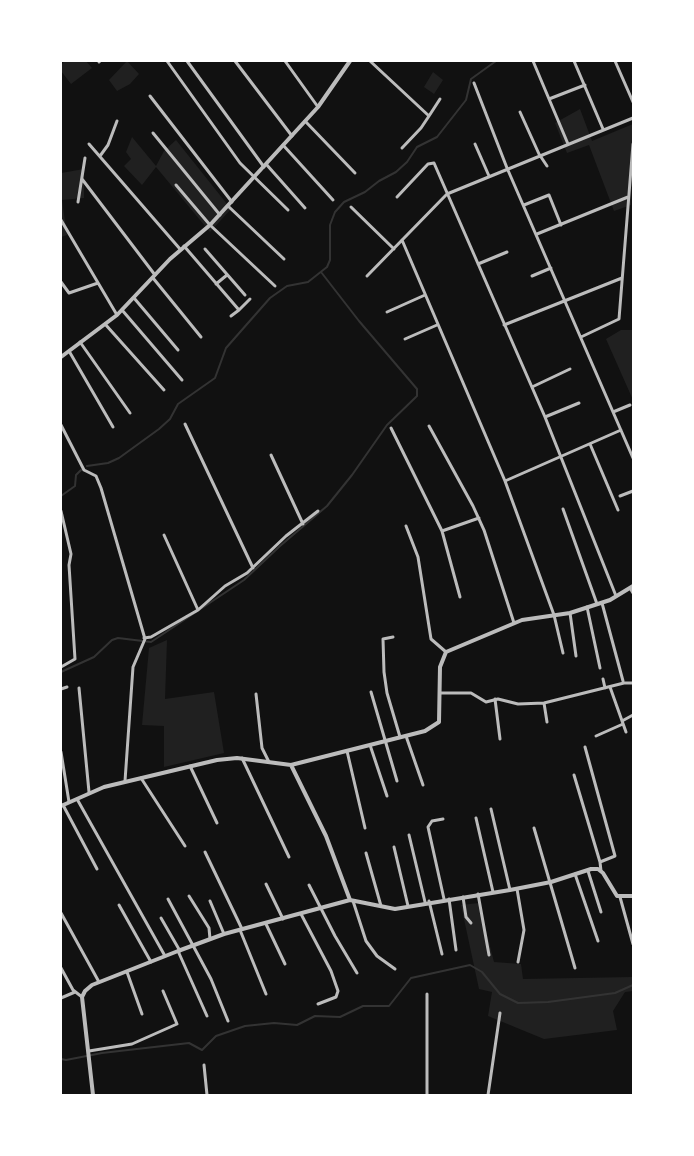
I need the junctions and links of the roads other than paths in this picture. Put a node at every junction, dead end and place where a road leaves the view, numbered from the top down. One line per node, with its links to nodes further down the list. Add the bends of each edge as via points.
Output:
1 (167, 61): 39 (street)
2 (187, 61): 34 (street)
3 (235, 61): 24 (street)
4 (285, 61): 16 (street)
5 (350, 61): 16 (street)
6 (370, 61): 18 (street)
7 (533, 61): 14 (street)
8 (574, 61): 11 (street)
9 (615, 61): 15 (street)
10 (474, 83): 36 (street)
11 (584, 85): 14 (street); 22 (street)
12 (150, 96): 47 (street)
13 (440, 99): 18 (street)
14 (549, 99): 27 (street)
15 (633, 102)
16 (318, 107): 21 (street)
17 (520, 112): 31 (street)
18 (429, 116): 30 (street)
19 (633, 118): 22 (street)
20 (118, 121): 32 (street)
21 (305, 121): 24 (street); 37 (street)
22 (604, 129): 27 (street)
23 (153, 133): 53 (street)
24 (292, 136): 29 (street)
25 (89, 144): 32 (street)
26 (475, 144): 38 (street)
27 (568, 144): 31 (street)
28 (633, 144): 44 (street)
29 (283, 145): 34 (street); 45 (street)
30 (402, 148)
31 (539, 154): 35 (street); 36 (street)
32 (100, 156): 59 (street)
33 (85, 158): 40 (street)
34 (265, 166): 39 (street); 51 (street)
35 (547, 166)
36 (507, 168): 38 (street); 48 (street)
37 (355, 173)
38 (489, 176): 42 (street)
39 (254, 178): 47 (street); 52 (street)
40 (82, 179): 46 (street); 69 (street)
41 (176, 185): 55 (street)
42 (447, 194): 43 (street, via 439,171 432,163); 58 (street); 64 (street)
43 (397, 197)
44 (628, 197): 56 (street); 70 (street)
45 (333, 200)
46 (78, 202)
47 (232, 202): 49 (street)
48 (524, 205): 56 (street, via 549,195); 57 (street)
49 (228, 206): 53 (street); 63 (street)
50 (351, 207): 61 (street)
51 (305, 208)
52 (288, 210)
53 (220, 215): 55 (street)
54 (61, 220): 72 (street)
55 (210, 225): 59 (street); 74 (street)
56 (561, 225): 57 (street)
57 (537, 234): 65 (street)
58 (402, 240): 61 (street); 76 (street)
59 (182, 248): 69 (street); 73 (street)
60 (205, 249): 66 (street)
61 (394, 249): 67 (street)
62 (507, 252): 64 (street)
63 (284, 259)
64 (478, 264): 87 (street)
65 (551, 268): 68 (street); 79 (street)
66 (227, 275): 73 (street); 75 (street)
67 (367, 276)
68 (532, 276)
69 (154, 277): 77 (street); 88 (street)
70 (622, 278): 79 (street); 89 (street, via 619,319)
71 (61, 282): 72 (street, via 69,294)
72 (98, 283): 83 (street)
73 (216, 284): 81 (street)
74 (275, 286)
75 (245, 295)
76 (425, 295): 82 (street); 86 (street)
77 (134, 298): 80 (street); 92 (street)
78 (250, 299): 81 (street)
79 (566, 300): 87 (street); 89 (street)
80 (122, 310): 83 (street); 96 (street)
81 (239, 310): 84 (street)
82 (386, 312)
83 (116, 315): 85 (street)
84 (232, 316)
85 (105, 324): 91 (street); 98 (street)
86 (437, 325): 90 (street); 114 (street)
87 (504, 325): 97 (street)
88 (201, 336)
89 (581, 337): 101 (street)
90 (405, 339)
91 (80, 342): 93 (street); 102 (street)
92 (178, 350)
93 (69, 351): 94 (street); 107 (street)
94 (61, 357)
95 (570, 369): 97 (street)
96 (182, 380)
97 (532, 388): 103 (street)
98 (164, 390)
99 (579, 403): 103 (street)
100 (630, 405): 101 (street)
101 (613, 412): 109 (street)
102 (130, 413)
103 (545, 417): 112 (street)
104 (185, 424): 126 (street)
105 (61, 425): 138 (street, via 84,470 99,481)
106 (429, 426): 121 (street)
107 (113, 427)
108 (390, 428): 124 (street)
109 (621, 430): 110 (street); 113 (street)
110 (590, 444): 112 (street); 118 (street)
111 (271, 455): 122 (street)
112 (560, 455): 114 (street); 130 (street)
113 (633, 458)
114 (505, 481): 135 (street)
115 (633, 491): 116 (street)
116 (620, 496)
117 (563, 509): 131 (street)
118 (618, 510)
119 (61, 511): 142 (street, via 70,554 75,659)
120 (318, 511): 122 (street)
121 (479, 518): 124 (street); 136 (street)
122 (303, 524): 126 (street, via 277,543)
123 (406, 526): 139 (street, via 418,557 430,638)
124 (442, 531): 129 (street)
125 (164, 535): 133 (street)
126 (253, 568): 133 (street, via 225,586)
127 (632, 587): 128 (street); 130 (street)
128 (633, 593)
129 (460, 597)
130 (616, 597): 131 (street)
131 (599, 603): 132 (street); 145 (street)
132 (587, 607): 134 (street); 143 (street)
133 (198, 610): 138 (street)
134 (570, 614): 135 (street); 141 (street)
135 (554, 615): 136 (street, via 536,616); 140 (street)
136 (514, 623): 139 (street)
137 (393, 636): 163 (street, via 384,638 383,651 387,693)
138 (144, 638): 176 (street, via 133,667)
139 (446, 652): 153 (street, via 440,667)
140 (563, 653)
141 (576, 656)
142 (61, 667)
143 (600, 668)
144 (603, 679): 150 (street)
145 (623, 681)
146 (633, 683): 148 (street)
147 (66, 687): 151 (street)
148 (610, 687): 150 (street); 159 (street)
149 (79, 688): 179 (street)
150 (605, 688): 156 (street)
151 (61, 689)
152 (371, 692): 165 (street)
153 (440, 693): 155 (street, via 471,693 486,702); 161 (street, via 438,724)
154 (256, 694): 171 (street, via 262,748)
155 (495, 699): 156 (street, via 518,704); 164 (street)
156 (544, 703): 158 (street)
157 (633, 715): 159 (street)
158 (547, 722)
159 (623, 722): 160 (street); 162 (street)
160 (626, 732)
161 (406, 736): 163 (street); 178 (street)
162 (596, 736)
163 (400, 738): 165 (street)
164 (500, 739)
165 (384, 742): 166 (street); 177 (street)
166 (370, 745): 168 (street); 180 (street)
167 (585, 747): 196 (street, via 615,856)
168 (346, 751): 172 (street); 188 (street)
169 (61, 752): 182 (street)
170 (242, 758): 171 (street); 173 (street, via 224,758); 195 (street)
171 (269, 762): 172 (street)
172 (291, 765): 214 (street, via 326,836)
173 (190, 766): 175 (street); 187 (street)
174 (574, 774): 196 (street)
175 (142, 778): 176 (street); 191 (street)
176 (125, 781): 179 (street)
177 (397, 781)
178 (423, 785)
179 (89, 792): 181 (street)
180 (386, 796)
181 (77, 799): 182 (street); 238 (street)
182 (69, 802): 183 (street)
183 (62, 806): 197 (street)
184 (491, 809): 205 (street)
185 (476, 818): 206 (street)
186 (444, 820): 212 (street, via 432,821 428,827)
187 (217, 823)
188 (365, 828)
189 (534, 828): 201 (street)
190 (409, 835): 216 (street)
191 (185, 846)
192 (394, 847): 218 (street)
193 (205, 852): 228 (street)
194 (366, 853): 219 (street)
195 (290, 857)
196 (600, 862): 199 (street)
197 (97, 869)
198 (588, 871): 199 (street); 200 (street); 221 (street)
199 (601, 871): 211 (street)
200 (575, 874): 201 (street); 231 (street)
201 (551, 882): 204 (street); 243 (street)
202 (266, 884): 225 (street)
203 (309, 885): 220 (street)
204 (517, 888): 205 (street); 240 (street, via 524,930)
205 (510, 890): 206 (street)
206 (493, 892): 207 (street)
207 (478, 894): 209 (street); 237 (street)
208 (189, 896): 230 (street, via 209,928)
209 (462, 896): 212 (street); 226 (street, via 466,917)
210 (633, 896): 211 (street)
211 (620, 897): 232 (street)
212 (446, 899): 216 (street); 234 (street)
213 (168, 900): 233 (street)
214 (352, 900): 219 (street); 220 (street); 244 (street, via 366,941 377,956)
215 (210, 901): 229 (street)
216 (427, 902): 218 (street); 236 (street)
217 (119, 905): 239 (street)
218 (408, 906): 219 (street)
219 (381, 907)
220 (320, 909): 223 (street); 246 (street)
221 (601, 912)
222 (61, 913): 247 (street)
223 (301, 914): 225 (street); 254 (street, via 338,991 336,997)
224 (161, 918): 235 (street)
225 (283, 919): 227 (street)
226 (471, 923)
227 (266, 924): 228 (street); 241 (street)
228 (241, 930): 229 (street); 250 (street)
229 (224, 934): 230 (street)
230 (210, 940): 233 (street)
231 (598, 941)
232 (633, 944)
233 (194, 946): 235 (street); 258 (street)
234 (456, 950)
235 (179, 951): 238 (street); 257 (street)
236 (442, 954)
237 (489, 954)
238 (165, 956): 239 (street)
239 (151, 962): 245 (street)
240 (518, 962)
241 (285, 964)
242 (61, 968): 249 (street)
243 (576, 968)
244 (395, 969)
245 (127, 972): 247 (street); 256 (street)
246 (357, 972)
247 (100, 983): 252 (street, via 88,988)
248 (164, 991): 259 (street, via 177,1024 132,1044)
249 (75, 992): 252 (street); 253 (street)
250 (266, 994)
251 (427, 994): 263 (street)
252 (82, 997): 259 (street)
253 (61, 998)
254 (318, 1004)
255 (500, 1013): 264 (street)
256 (142, 1014)
257 (207, 1016)
258 (228, 1021)
259 (89, 1052): 261 (street)
260 (204, 1065): 262 (street)
261 (93, 1095)
262 (206, 1095)
263 (427, 1095)
264 (488, 1095)

